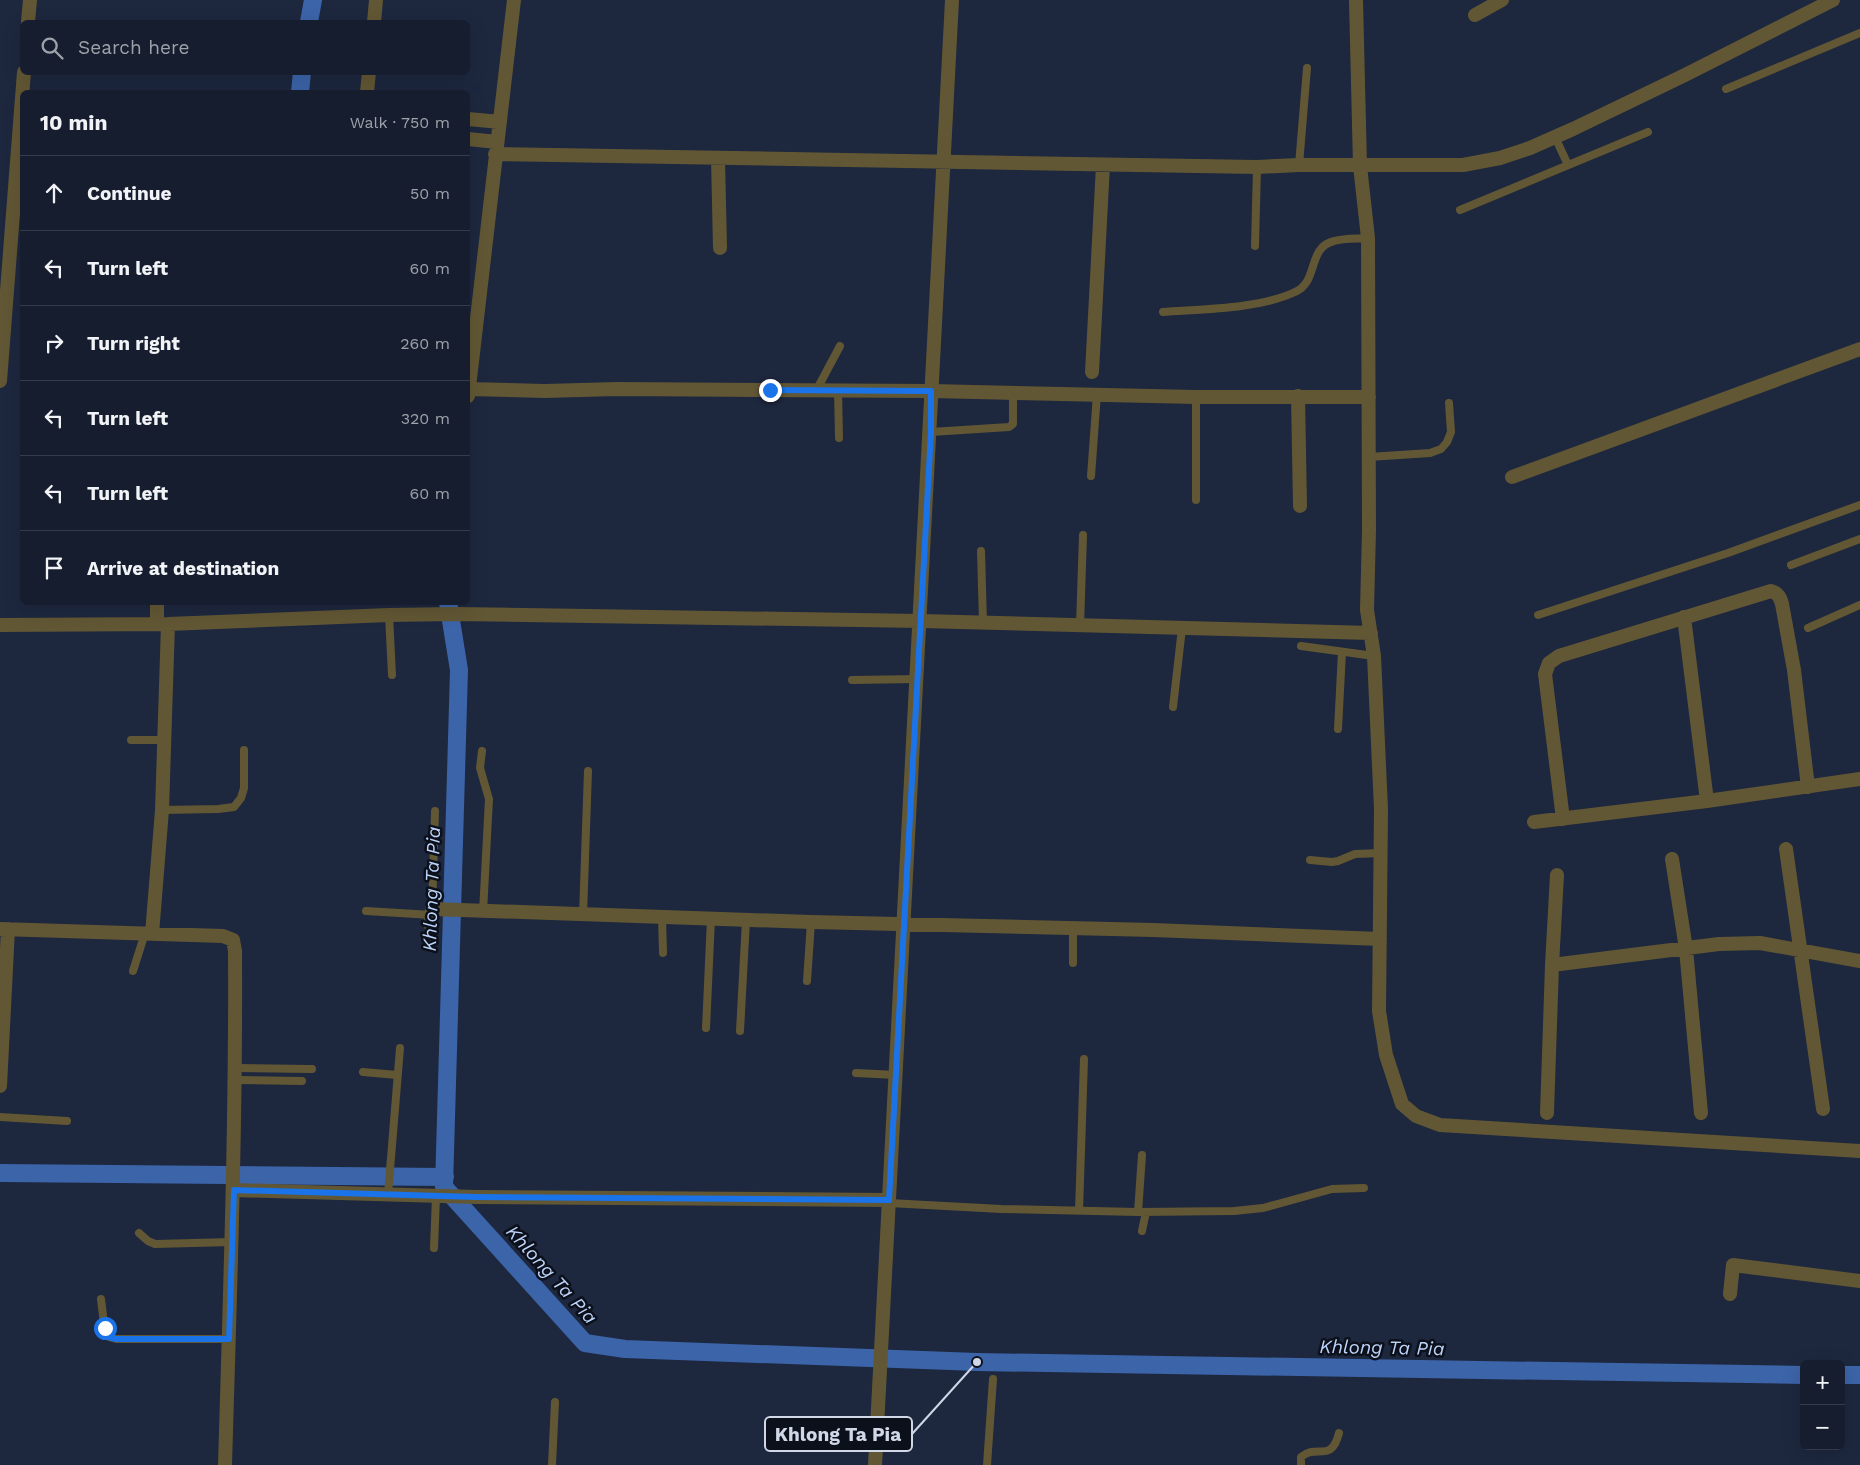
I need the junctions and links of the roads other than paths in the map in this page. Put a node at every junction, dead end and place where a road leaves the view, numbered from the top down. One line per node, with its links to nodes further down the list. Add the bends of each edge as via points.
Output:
1 (30, 0): 9 (street)
2 (376, 0): 10 (street)
3 (514, 0): 19 (street)
4 (952, 0): 26 (street)
5 (1356, 0): 30 (street)
6 (1502, 0): 8 (street)
7 (1833, 0): 22 (street)
8 (1475, 14)
9 (28, 20)
10 (374, 20)
11 (1860, 33): 15 (lane)
12 (1307, 68): 28 (lane)
13 (24, 75): 16 (street)
14 (369, 75): 17 (street)
15 (1726, 89)
16 (23, 90)
17 (367, 90)
18 (470, 119): 19 (street)
19 (500, 122): 24 (street)
20 (20, 124): 41 (street)
21 (1648, 132): 29 (lane)
22 (1555, 136): 29 (lane); 30 (street, via 1500,158 1463,165)
23 (470, 140): 24 (street)
24 (496, 148): 25 (street); 40 (street)
25 (718, 158): 26 (street); 35 (street)
26 (944, 161): 27 (street); 44 (street)
27 (1103, 165): 31 (street); 39 (street)
28 (1299, 165): 30 (street); 31 (street)
29 (1568, 165): 32 (lane)
30 (1360, 166): 33 (street)
31 (1257, 167): 34 (lane)
32 (1460, 210)
33 (1368, 238): 36 (lane, via 1333,241 1321,246 1310,278 1295,293 1240,306); 50 (street)
34 (1255, 246)
35 (720, 248)
36 (1163, 312)
37 (840, 346): 43 (lane)
38 (1860, 350): 56 (street)
39 (1092, 372)
40 (470, 376)
41 (0, 381)
42 (838, 390): 43 (street); 44 (street); 53 (lane)
43 (816, 391): 45 (street, via 617,389)
44 (931, 391): 46 (street); 52 (street)
45 (470, 393)
46 (1012, 393): 47 (street); 52 (lane, via 1013,424 1009,427)
47 (1097, 394): 49 (street); 55 (lane)
48 (1298, 396): 49 (street); 50 (street); 59 (street)
49 (1196, 397): 57 (lane)
50 (1368, 397): 54 (street)
51 (1449, 403): 54 (lane, via 1451,432 1441,449 1430,453)
52 (931, 432): 70 (street)
53 (839, 438)
54 (1369, 457): 77 (street, via 1367,610)
55 (1091, 476)
56 (1512, 477)
57 (1196, 500)
58 (1860, 505): 68 (lane, via 1728,553)
59 (1300, 506)
60 (1083, 535): 74 (lane)
61 (1860, 539): 63 (lane)
62 (981, 551): 71 (lane)
63 (1791, 565)
64 (158, 605): 72 (street)
65 (1860, 605): 76 (lane)
66 (460, 610): 67 (street); 70 (street)
67 (392, 615): 72 (street); 81 (lane)
68 (1538, 615)
69 (1684, 617): 92 (street, via 1771,591 1780,598 1794,670); 93 (street); 96 (street, via 1559,656 1549,663 1546,674)
70 (921, 621): 71 (street); 82 (street)
71 (983, 623): 74 (street)
72 (162, 624): 73 (street); 87 (street)
73 (0, 625)
74 (1080, 626): 75 (street)
75 (1182, 628): 77 (street); 84 (lane)
76 (1808, 628)
77 (1370, 633): 80 (street)
78 (1301, 646): 79 (lane)
79 (1342, 652): 80 (lane); 85 (lane)
80 (1374, 656): 99 (street)
81 (392, 675)
82 (918, 679): 83 (lane); 111 (street)
83 (852, 680)
84 (1173, 707)
85 (1338, 729)
86 (131, 740): 87 (lane)
87 (163, 740): 94 (street)
88 (244, 750): 94 (lane, via 244,788 234,807)
89 (482, 751): 104 (lane, via 480,768 489,799)
90 (588, 771): 106 (lane)
91 (1860, 780): 92 (street)
92 (1808, 787): 93 (street)
93 (1707, 801): 96 (street)
94 (162, 810): 114 (street)
95 (434, 811): 105 (lane)
96 (1563, 819): 97 (street)
97 (1534, 822)
98 (1786, 849): 117 (street)
99 (1382, 853): 101 (lane, via 1355,854 1332,862); 115 (street)
100 (1672, 859): 116 (street)
101 (1310, 860)
102 (1557, 875): 121 (street)
103 (366, 910): 105 (lane)
104 (484, 912): 105 (street); 106 (street)
105 (433, 915)
106 (583, 915): 107 (street)
107 (662, 917): 108 (street); 118 (lane)
108 (711, 919): 109 (street); 124 (lane)
109 (746, 920): 110 (street); 125 (lane)
110 (811, 922): 111 (street); 123 (lane)
111 (904, 924): 112 (street); 133 (street)
112 (1073, 928): 115 (street); 120 (lane)
113 (4, 929): 114 (street); 135 (street)
114 (148, 934): 122 (lane); 131 (street, via 223,936 233,940)
115 (1380, 939): 141 (street, via 1379,1011 1386,1055 1402,1104 1416,1116 1440,1125)
116 (1686, 949): 117 (street, via 1760,943); 121 (street); 138 (street)
117 (1800, 950): 119 (street); 136 (street)
118 (663, 953)
119 (1860, 961)
120 (1072, 963)
121 (1552, 965): 137 (street)
122 (133, 971)
123 (807, 982)
124 (706, 1028)
125 (740, 1031)
126 (400, 1048): 132 (lane)
127 (1084, 1059): 148 (lane)
128 (312, 1069): 131 (lane)
129 (363, 1072): 132 (lane)
130 (856, 1073): 133 (lane)
131 (236, 1074): 134 (lane); 143 (street)
132 (397, 1075): 145 (lane)
133 (896, 1075): 147 (street)
134 (302, 1081)
135 (0, 1086)
136 (1822, 1109)
137 (1547, 1113)
138 (1701, 1113)
139 (0, 1118): 140 (lane)
140 (67, 1121)
141 (1860, 1151)
142 (1142, 1155): 149 (lane)
143 (234, 1186): 145 (street); 152 (street)
144 (1364, 1188): 149 (lane, via 1326,1190 1263,1208)
145 (389, 1189): 146 (street)
146 (436, 1196): 147 (street); 153 (lane)
147 (889, 1201): 148 (lane, via 992,1209); 163 (street)
148 (1079, 1210): 149 (lane)
149 (1142, 1212): 150 (lane)
150 (1142, 1231)
151 (139, 1233): 152 (lane, via 155,1244)
152 (232, 1242): 157 (street)
153 (434, 1248)
154 (1860, 1281): 155 (street, via 1734,1265)
155 (1730, 1294)
156 (101, 1299): 157 (lane, via 108,1337)
157 (229, 1339): 161 (street)
158 (993, 1379): 164 (lane)
159 (555, 1402): 162 (lane)
160 (1339, 1433): 165 (lane, via 1331,1449 1305,1454)
161 (225, 1465)
162 (552, 1465)
163 (875, 1465)
164 (987, 1465)
165 (1301, 1465)

